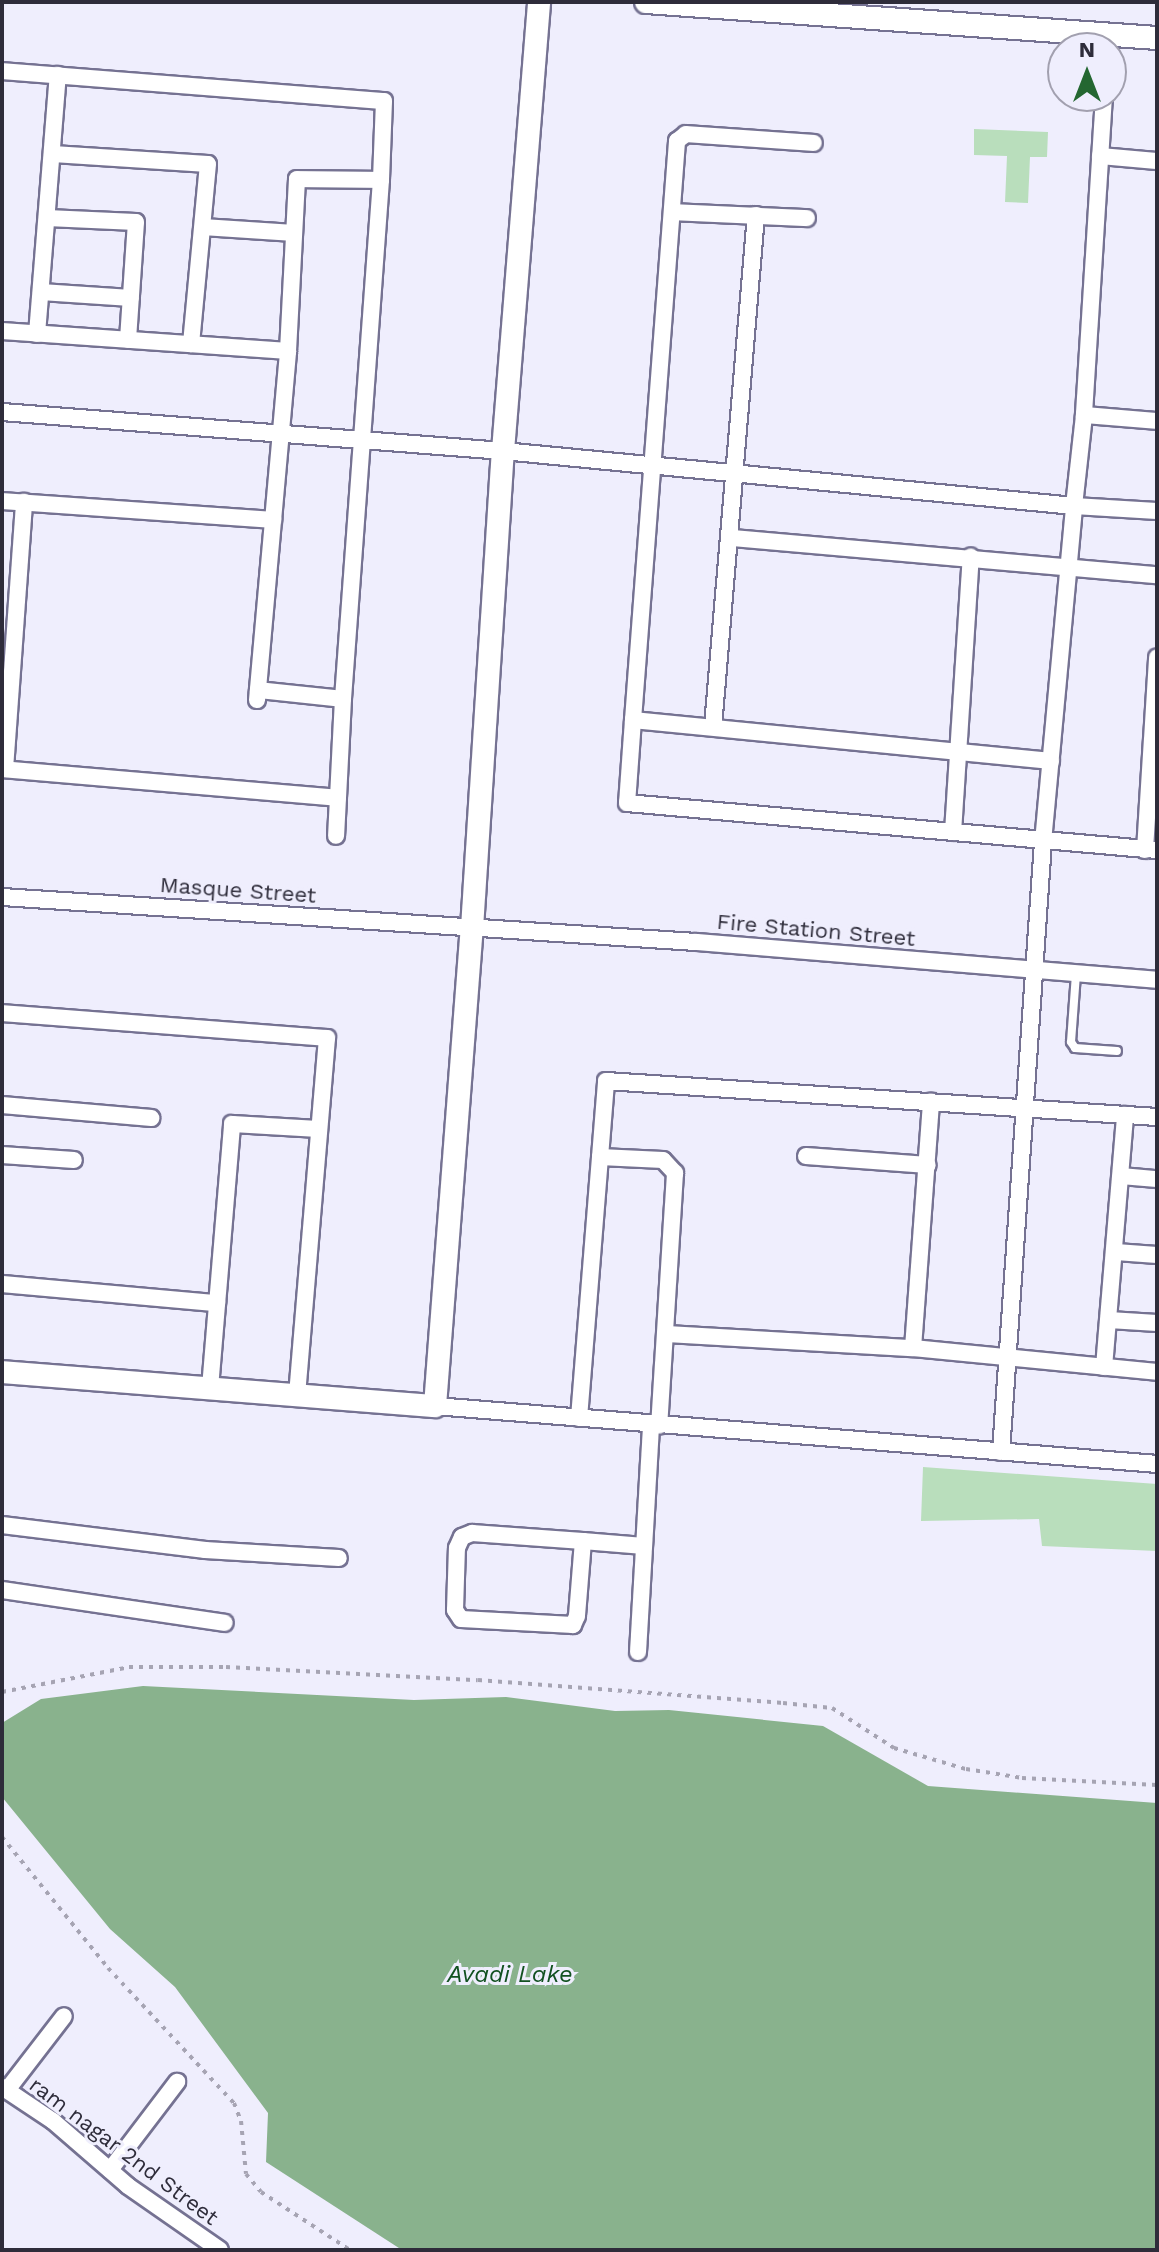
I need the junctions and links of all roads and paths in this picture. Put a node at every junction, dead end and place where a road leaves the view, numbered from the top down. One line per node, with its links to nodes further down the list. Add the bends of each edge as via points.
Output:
1 (539, 2): 33 (street)
2 (646, 2): 3 (street)
3 (732, 5): 4 (street)
4 (1047, 35)
5 (1157, 38): 6 (street)
6 (1127, 40)
7 (2, 71): 8 (street)
8 (58, 75): 11 (street); 14 (street, via 384,101)
9 (1103, 112): 12 (street)
10 (814, 143): 15 (street, via 686,134 677,141)
11 (53, 154): 17 (street); 19 (street, via 208,164)
12 (1100, 156): 13 (street); 29 (street)
13 (1157, 161)
14 (381, 180): 20 (street, via 297,179); 32 (street)
15 (673, 212): 16 (street); 34 (street)
16 (756, 215): 18 (street); 35 (street)
17 (47, 218): 21 (street); 22 (street, via 136,222)
18 (807, 218)
19 (203, 227): 20 (street); 26 (street)
20 (294, 233): 27 (street)
21 (41, 292): 22 (street); 24 (street)
22 (131, 298): 25 (street)
23 (2, 331): 24 (street)
24 (37, 334): 25 (street)
25 (128, 340): 26 (street)
26 (191, 344): 27 (street)
27 (288, 351): 31 (street)
28 (2, 412): 31 (street)
29 (1084, 415): 30 (street); 38 (street)
30 (1157, 421)
31 (281, 434): 32 (street); 40 (street)
32 (362, 439): 33 (street); 46 (street)
33 (503, 451): 34 (street); 59 (street)
34 (655, 466): 35 (street); 47 (street)
35 (737, 474): 38 (street); 41 (street)
36 (2, 501): 37 (street)
37 (24, 502): 40 (street); 52 (street)
38 (1074, 506): 39 (street); 43 (street)
39 (1157, 511)
40 (273, 520): 46 (street, via 258,695)
41 (732, 538): 42 (street); 48 (street)
42 (971, 557): 43 (street); 50 (street)
43 (1068, 566): 44 (street); 51 (street)
44 (1157, 575)
45 (1157, 657): 49 (street)
46 (343, 699): 53 (street)
47 (633, 720): 48 (street); 54 (street, via 627,803)
48 (713, 727): 50 (street)
49 (1154, 748): 57 (street)
50 (959, 750): 51 (street); 54 (street)
51 (1051, 761): 56 (street)
52 (4, 769): 53 (street)
53 (338, 798): 55 (street)
54 (953, 832): 56 (street)
55 (336, 836)
56 (1043, 842): 57 (street); 60 (street)
57 (1151, 850)
58 (2, 897): 59 (street, Masque Street)
59 (472, 928): 60 (street, Fire Station Street); 93 (street)
60 (1035, 970): 61 (street, Fire Station Street); 67 (street)
61 (1076, 974): 62 (street, Fire Station Street); 64 (lane, via 1071,1042 1075,1048)
62 (1157, 980)
63 (2, 1013): 71 (street, via 327,1038)
64 (1117, 1051)
65 (931, 1102): 67 (street); 74 (street, via 606,1081); 76 (street)
66 (2, 1105): 70 (street)
67 (1026, 1108): 68 (street); 87 (street)
68 (1125, 1115): 69 (street); 77 (street)
69 (1157, 1117)
70 (151, 1118)
71 (319, 1129): 82 (street, via 232,1124); 92 (street)
72 (2, 1155): 75 (street)
73 (806, 1156): 76 (street)
74 (600, 1157): 85 (street, via 663,1160 675,1173); 94 (street)
75 (74, 1160)
76 (928, 1165): 86 (street)
77 (1121, 1176): 78 (street); 79 (street)
78 (1157, 1179)
79 (1116, 1252): 80 (street); 83 (street)
80 (1157, 1255)
81 (2, 1284): 82 (street)
82 (217, 1303): 91 (street)
83 (1109, 1320): 84 (street); 88 (street)
84 (1157, 1323)
85 (667, 1334): 86 (street); 95 (street)
86 (913, 1348): 87 (street)
87 (1009, 1358): 88 (street); 96 (street)
88 (1104, 1367): 90 (street)
89 (2, 1372): 91 (street)
90 (1157, 1372)
91 (210, 1388): 92 (street)
92 (297, 1395): 93 (street)
93 (435, 1406): 94 (street)
94 (579, 1418): 95 (street)
95 (655, 1424): 96 (street); 100 (street)
96 (1001, 1452): 97 (street)
97 (1157, 1464)
98 (2, 1525): 101 (street, via 205,1550)
99 (583, 1541): 99 (street, via 472,1533 462,1537 455,1610 461,1619 573,1625); 100 (street)
100 (644, 1546): 104 (street)
101 (339, 1558)
102 (2, 1590): 103 (street)
103 (225, 1623)
104 (638, 1652)
105 (2, 1692): 106 (path, via 129,1667 226,1667 819,1706 849,1717 894,1748 966,1769 1022,1778)
106 (1157, 1785)
107 (2, 1837): 113 (path, via 108,1968 234,2103 246,2174 261,2192)
108 (64, 2016): 110 (street)
109 (177, 2082): 111 (street)
110 (4, 2088): 111 (street, ram nagar 2nd Street)
111 (110, 2170): 112 (street, ram nagar 2nd Street)
112 (220, 2250)
113 (350, 2250)

